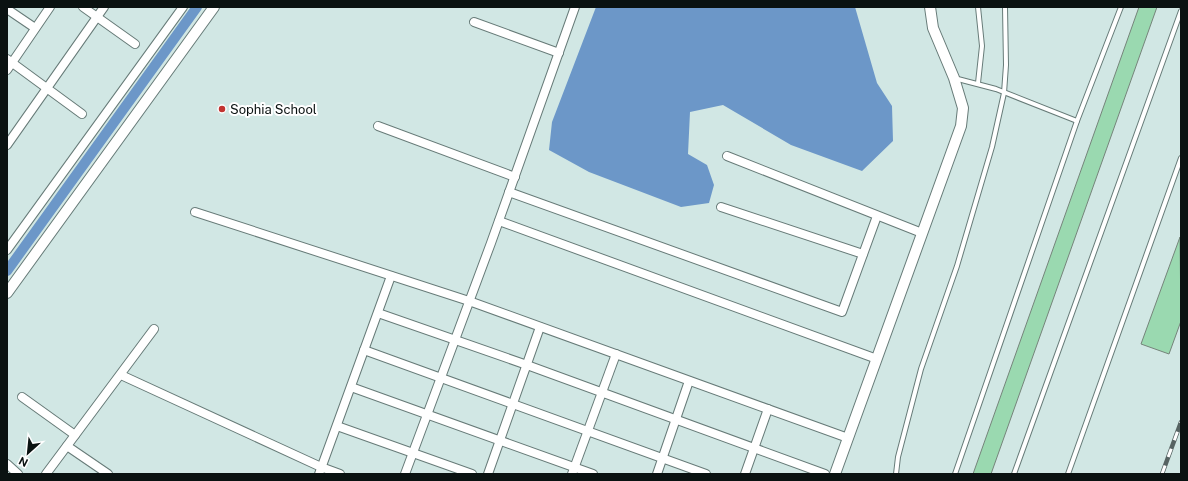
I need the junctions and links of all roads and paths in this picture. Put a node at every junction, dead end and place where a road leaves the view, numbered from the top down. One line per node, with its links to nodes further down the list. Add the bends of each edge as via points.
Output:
1 (50, 7): 15 (street)
2 (83, 7): 13 (street)
3 (104, 7): 13 (street)
4 (183, 7): 37 (street)
5 (214, 7): 40 (street)
6 (575, 7): 17 (street)
7 (930, 7): 20 (street, via 934,28)
8 (978, 7): 21 (lane, via 982,46)
9 (1005, 7): 23 (lane)
10 (1121, 7): 25 (lane)
11 (7, 9): 15 (street)
12 (1181, 11): 87 (lane)
13 (97, 17): 16 (street); 22 (street)
14 (474, 22): 17 (street)
15 (35, 28): 18 (street)
16 (135, 44)
17 (559, 53): 30 (street)
18 (10, 61): 19 (street); 22 (street)
19 (7, 70)
20 (954, 78): 21 (lane); 36 (street, via 962,108 961,126)
21 (978, 83): 23 (lane)
22 (47, 88): 24 (street); 27 (street)
23 (1004, 92): 25 (lane); 85 (lane, via 992,147 957,266 921,369)
24 (82, 114)
25 (1076, 121): 86 (lane)
26 (378, 126): 30 (street)
27 (7, 145)
28 (727, 156): 34 (street)
29 (1181, 158): 88 (lane)
30 (515, 177): 31 (street)
31 (509, 192): 35 (street); 38 (street, via 842,312)
32 (721, 207): 38 (street)
33 (195, 212): 39 (street)
34 (877, 216): 36 (street); 38 (street)
35 (499, 221): 41 (street); 48 (street)
36 (922, 234): 48 (street)
37 (7, 250)
38 (863, 254)
39 (391, 276): 41 (street); 42 (street)
40 (7, 293)
41 (469, 302): 43 (street); 45 (street)
42 (378, 313): 45 (street); 46 (street)
43 (540, 327): 47 (street); 49 (street)
44 (154, 330): 50 (street)
45 (455, 340): 49 (street); 51 (street)
46 (364, 350): 51 (street); 53 (street)
47 (616, 354): 52 (street); 54 (street)
48 (877, 359): 63 (street)
49 (527, 365): 54 (street); 56 (street)
50 (121, 375): 62 (street); 70 (street)
51 (440, 379): 56 (street); 58 (street)
52 (689, 381): 57 (street); 59 (street)
53 (351, 387): 58 (street); 60 (street)
54 (602, 393): 59 (street); 61 (street)
55 (22, 397): 62 (street)
56 (512, 405): 61 (street); 64 (street)
57 (768, 409): 63 (street); 66 (street)
58 (427, 414): 64 (street); 67 (street)
59 (676, 420): 66 (street); 68 (street)
60 (337, 426): 67 (street); 70 (street)
61 (588, 432): 68 (street); 71 (street)
62 (75, 435): 65 (street)
63 (848, 438): 84 (street)
64 (500, 440): 71 (street); 78 (street)
65 (67, 446): 73 (street); 74 (street)
66 (754, 449): 82 (street); 83 (street)
67 (413, 453): 76 (street); 77 (street)
68 (662, 458): 80 (street); 81 (street)
69 (7, 464): 72 (street)
70 (320, 471): 75 (street)
71 (573, 471): 79 (street)
72 (18, 474)
73 (46, 474)
74 (108, 474)
75 (340, 474)
76 (405, 474)
77 (472, 474)
78 (488, 474)
79 (593, 474)
80 (657, 474)
81 (706, 474)
82 (745, 474)
83 (825, 474)
84 (835, 474)
85 (896, 474)
86 (956, 474)
87 (1014, 474)
88 (1068, 474)

